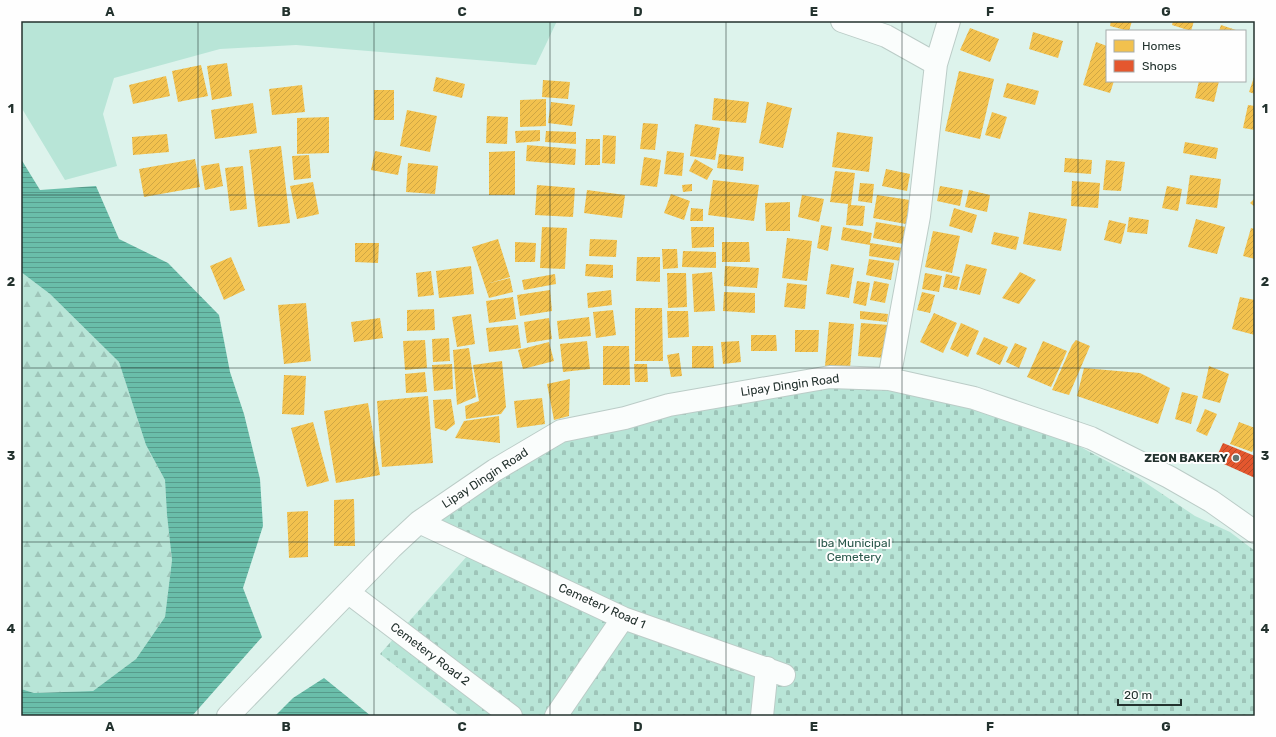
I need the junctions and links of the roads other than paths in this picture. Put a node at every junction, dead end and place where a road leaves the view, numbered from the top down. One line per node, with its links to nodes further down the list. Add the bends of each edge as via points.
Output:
1 (842, 21): 3 (street, via 886,36)
2 (949, 21): 3 (street)
3 (936, 64): 4 (street, via 919,216)
4 (889, 379): 5 (street, Lipay Dingin Road, via 830,377 791,382 669,405 625,418 561,431 495,470); 6 (street, Lipay Dingin Road, via 974,398 1092,438 1187,487)
5 (419, 522): 7 (street, Lipay Dingin Road); 8 (street, Cemetery Road 1)
6 (1255, 532)
7 (350, 593): 9 (street, Lipay Dingin Road); 10 (street, Cemetery Road 2)
8 (623, 618): 11 (street); 12 (street, Cemetery Road 1, via 776,671)
9 (231, 713)
10 (512, 716)
11 (556, 716)
12 (762, 716)

